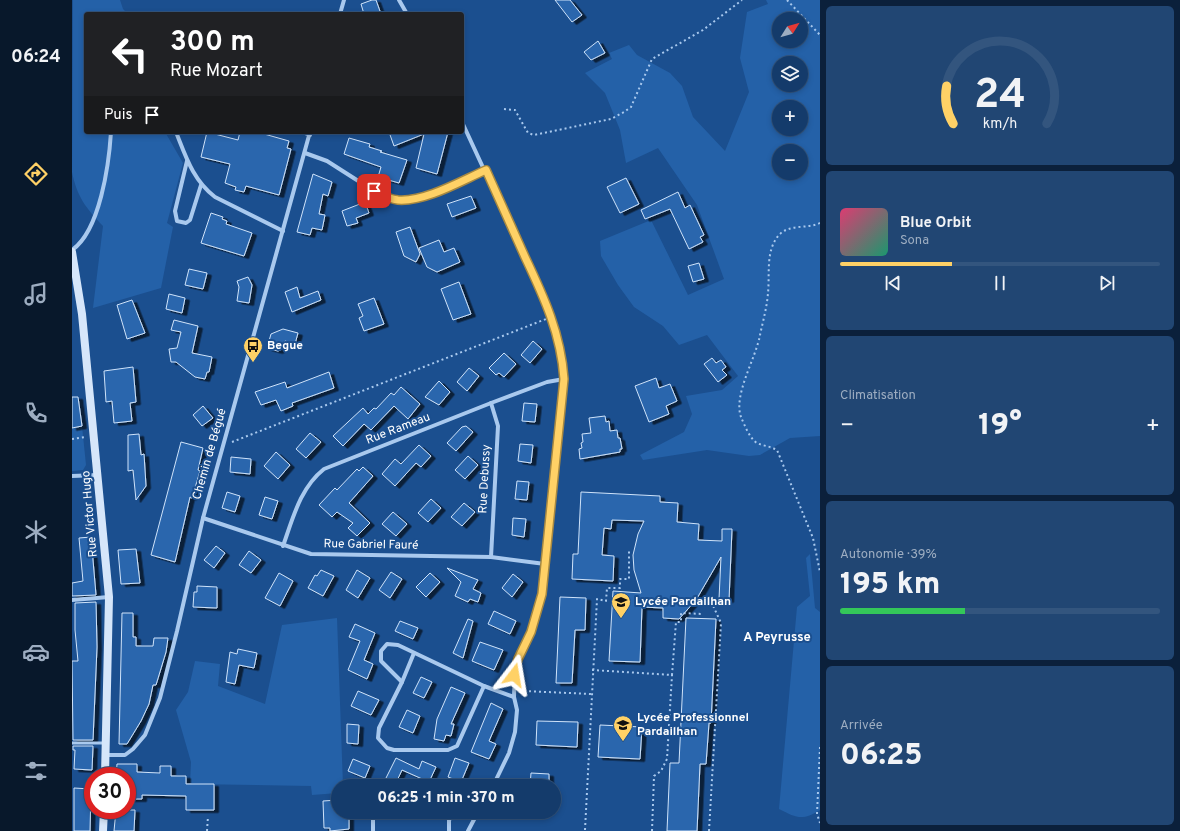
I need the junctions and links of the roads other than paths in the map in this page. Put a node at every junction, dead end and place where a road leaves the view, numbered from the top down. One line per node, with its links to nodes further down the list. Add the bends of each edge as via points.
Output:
1 (344, 0): 3 (street)
2 (399, 0): 4 (street)
3 (341, 12)
4 (407, 12)
5 (464, 126): 11 (street)
6 (111, 134): 14 (street, via 110,150 94,219 88,233)
7 (177, 134): 10 (street)
8 (310, 134): 9 (street, Chemin de Bégué)
9 (305, 153): 11 (street, via 327,161 374,191 396,200 420,198); 13 (street, Chemin de Bégué)
10 (187, 161): 12 (street); 12 (street, via 175,211 177,221 186,223 190,220)
11 (486, 170): 15 (street, via 552,317 563,357)
12 (201, 185): 13 (street, via 215,197)
13 (284, 231): 19 (street, Chemin de Bégué)
14 (72, 251): 17 (main road, Rue Victor Hugo, via 82,314)
15 (564, 379): 16 (street, Rue Rameau, via 547,382); 22 (street)
16 (491, 403): 20 (street, Rue Rameau, via 324,469 313,477 306,487); 21 (street, Rue Debussy, via 498,426)
17 (98, 475): 18 (street); 23 (main road, Rue Victor Hugo)
18 (72, 476)
19 (203, 518): 20 (street, Rue Gabriel Fauré); 31 (street, Chemin de Bégué, via 160,698 145,735 125,755)
20 (283, 546): 21 (street, Rue Gabriel Fauré, via 311,554)
21 (491, 557): 22 (street, Rue Gabriel Fauré)
22 (545, 564): 28 (street, via 538,611 515,666)
23 (109, 597): 24 (street); 30 (main road, Rue Victor Hugo)
24 (72, 600)
25 (414, 653): 26 (street); 26 (street, via 391,643 382,647 381,661); 27 (street)
26 (402, 682): 27 (street, via 378,732 382,744 394,750 448,750 457,746)
27 (484, 686): 28 (street)
28 (514, 697): 33 (street, via 518,710 515,732 509,753)
29 (72, 743): 30 (lane)
30 (106, 743): 31 (main road, Rue Victor Hugo)
31 (105, 755): 32 (main road, Rue Victor Hugo)
32 (105, 767)
33 (496, 779)
34 (104, 819): 38 (main road)
35 (373, 819): 39 (street)
36 (450, 819): 40 (street)
37 (474, 819): 41 (street)
38 (103, 831)
39 (373, 831)
40 (449, 831)
41 (468, 831)

